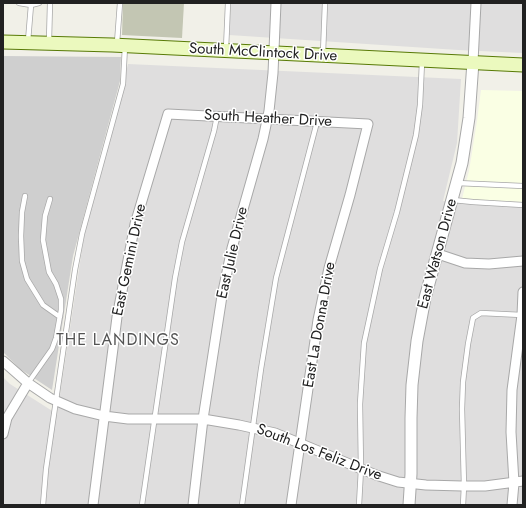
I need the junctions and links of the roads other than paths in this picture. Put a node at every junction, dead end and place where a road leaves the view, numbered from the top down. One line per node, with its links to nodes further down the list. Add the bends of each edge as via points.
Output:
1 (19, 3): 9 (lane)
2 (39, 3): 9 (lane)
3 (50, 3): 12 (lane)
4 (120, 3): 13 (lane)
5 (228, 3): 14 (lane)
6 (276, 3): 15 (street, East Julie Drive)
7 (325, 3): 16 (lane)
8 (476, 3): 18 (street, East Watson Drive)
9 (31, 5): 11 (lane)
10 (3, 42): 11 (main road, South McClintock Drive)
11 (28, 43): 12 (main road, South McClintock Drive)
12 (49, 44): 13 (main road, South McClintock Drive)
13 (121, 46): 14 (main road, South McClintock Drive); 38 (lane, via 123,84 81,241)
14 (226, 51): 15 (main road, South McClintock Drive)
15 (274, 53): 16 (main road, South McClintock Drive); 22 (street, East Julie Drive)
16 (323, 55): 17 (main road, South McClintock Drive)
17 (422, 60): 18 (main road, South McClintock Drive); 45 (lane, via 416,135 380,269 364,344 360,404)
18 (473, 62): 19 (main road, South McClintock Drive); 25 (street, East Watson Drive, via 469,118)
19 (523, 65)
20 (168, 114): 21 (street, South Heather Drive); 39 (street, East Gemini Drive, via 135,224 117,317)
21 (217, 116): 22 (street, South Heather Drive); 40 (lane, via 174,278)
22 (267, 119): 23 (street, South Heather Drive); 41 (street, East Julie Drive, via 232,248)
23 (317, 122): 24 (street, South Heather Drive); 42 (lane, via 276,278)
24 (368, 124): 44 (street, East La Donna Drive, via 327,275)
25 (457, 183): 26 (lane); 29 (street, East Watson Drive)
26 (523, 186)
27 (25, 196): 35 (lane, via 20,236 22,261 27,279 43,306)
28 (50, 199): 35 (lane, via 45,216 43,240 50,272 61,299)
29 (452, 200): 30 (lane); 31 (street, East Watson Drive)
30 (523, 205)
31 (438, 254): 32 (street, via 465,263); 47 (street, East Watson Drive, via 425,298 416,348 412,385)
32 (523, 262)
33 (523, 292): 34 (street)
34 (522, 315): 46 (street, via 512,390 511,432); 48 (lane, via 481,313 473,318 463,389)
35 (60, 317): 37 (lane, via 52,349)
36 (3, 361): 37 (street, South Los Feliz Drive)
37 (28, 383): 38 (street, South Los Feliz Drive); 43 (street, via 7,418)
38 (56, 401): 39 (street, South Los Feliz Drive); 49 (lane)
39 (104, 416): 40 (street, South Los Feliz Drive); 50 (street, East Gemini Drive)
40 (154, 419): 41 (street, South Los Feliz Drive); 51 (lane)
41 (203, 419): 42 (street, South Los Feliz Drive); 52 (street, East Julie Drive)
42 (253, 428): 44 (street, South Los Feliz Drive); 53 (lane)
43 (3, 434)
44 (300, 443): 45 (street, South Los Feliz Drive); 54 (street, East La Donna Drive)
45 (360, 469): 47 (street, South Los Feliz Drive); 55 (lane)
46 (519, 482): 48 (street, South Los Feliz Drive); 58 (street)
47 (411, 484): 48 (street, South Los Feliz Drive); 56 (street, East Watson Drive)
48 (464, 486): 57 (lane)
49 (43, 505)
50 (93, 505)
51 (142, 505)
52 (193, 505)
53 (242, 505)
54 (291, 505)
55 (359, 505)
56 (410, 505)
57 (462, 505)
58 (512, 505)

